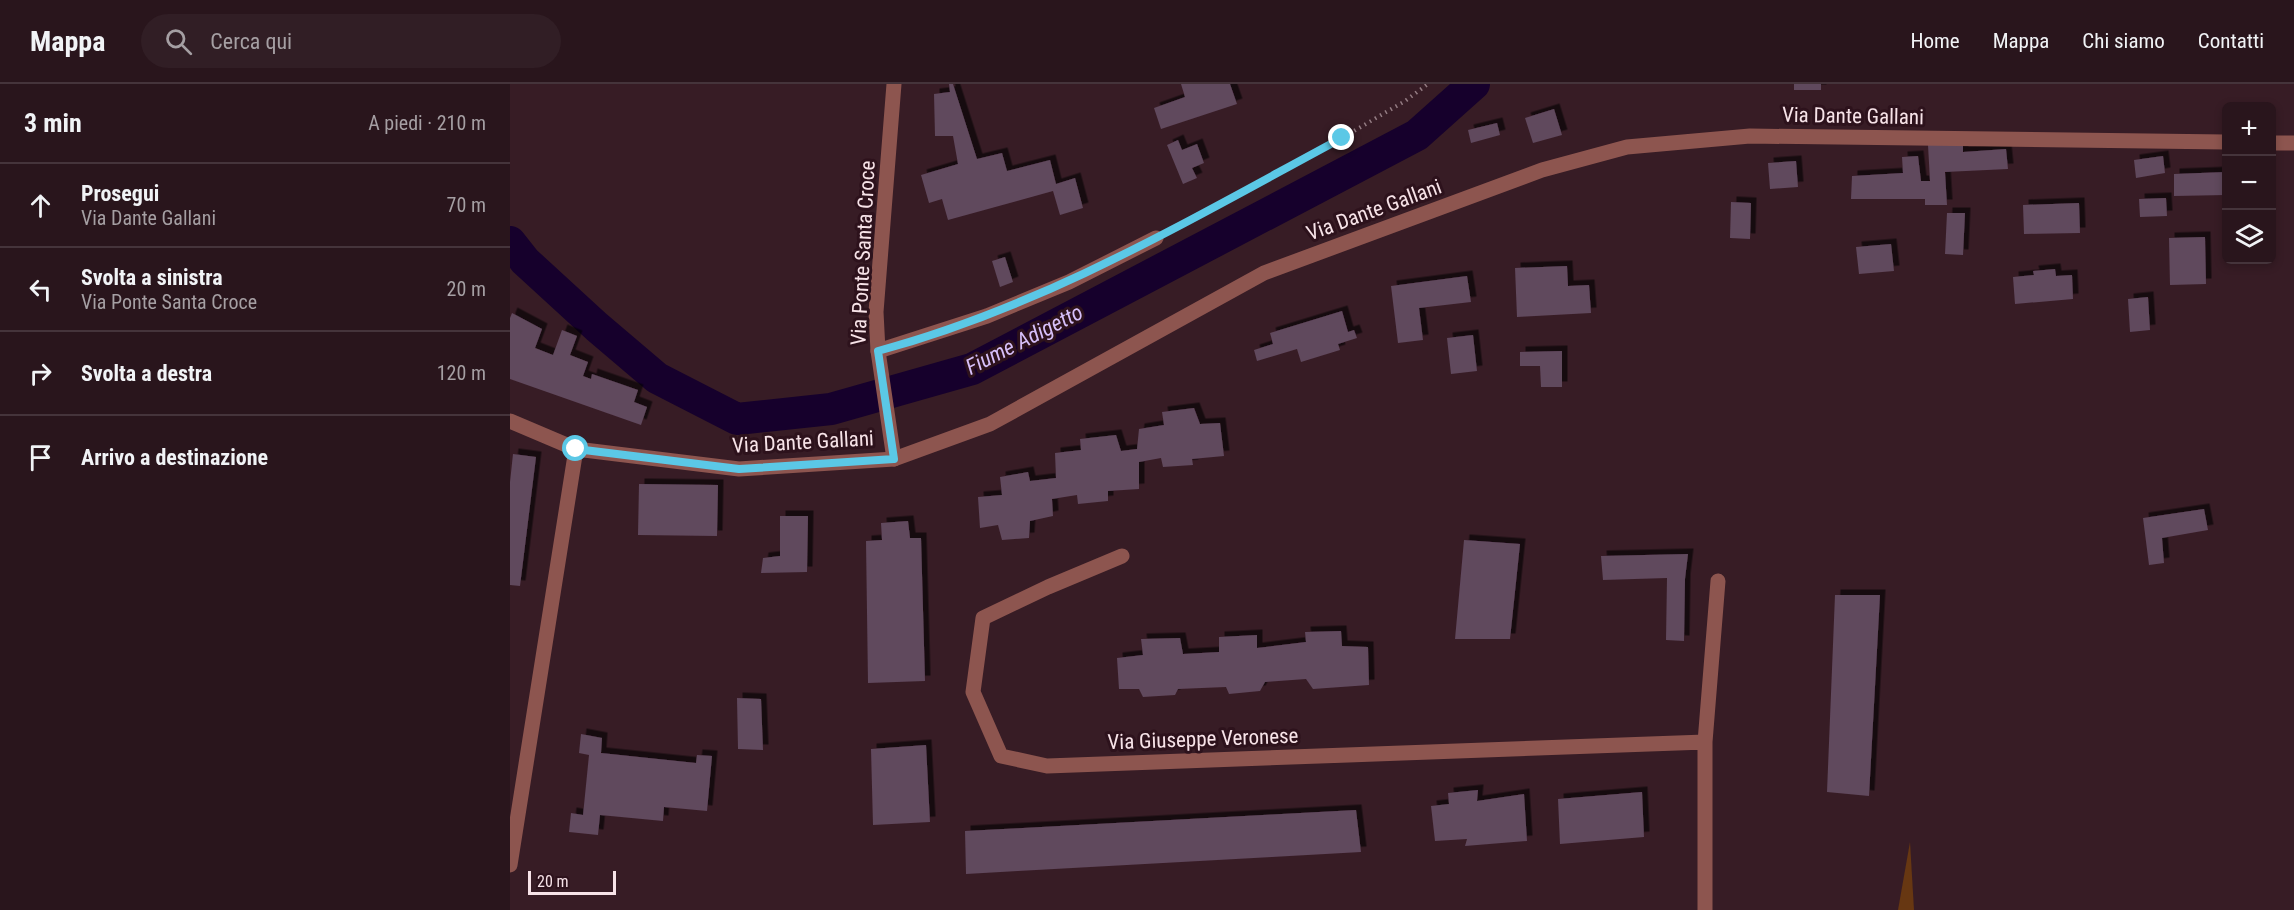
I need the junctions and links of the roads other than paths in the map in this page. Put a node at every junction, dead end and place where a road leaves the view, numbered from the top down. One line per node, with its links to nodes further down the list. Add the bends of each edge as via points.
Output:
1 (894, 84): 6 (street, Via Ponte Santa Croce, via 876,312)
2 (2222, 142): 9 (street, Via Dante Gallani, via 1750,136 1626,147 1542,170 1264,273 990,424)
3 (2276, 143): 4 (street)
4 (2294, 143)
5 (1156, 238): 6 (street, via 1069,282)
6 (879, 358): 9 (street, Via Ponte Santa Croce)
7 (510, 421): 8 (street, Via Dante Gallani)
8 (576, 449): 9 (street, Via Dante Gallani, via 739,469); 13 (street)
9 (894, 451)
10 (1122, 556): 12 (street, Via Giuseppe Veronese, via 983,618 973,692 1001,756 1047,766)
11 (1718, 581): 12 (street)
12 (1705, 742): 14 (street)
13 (510, 865)
14 (1705, 910)

